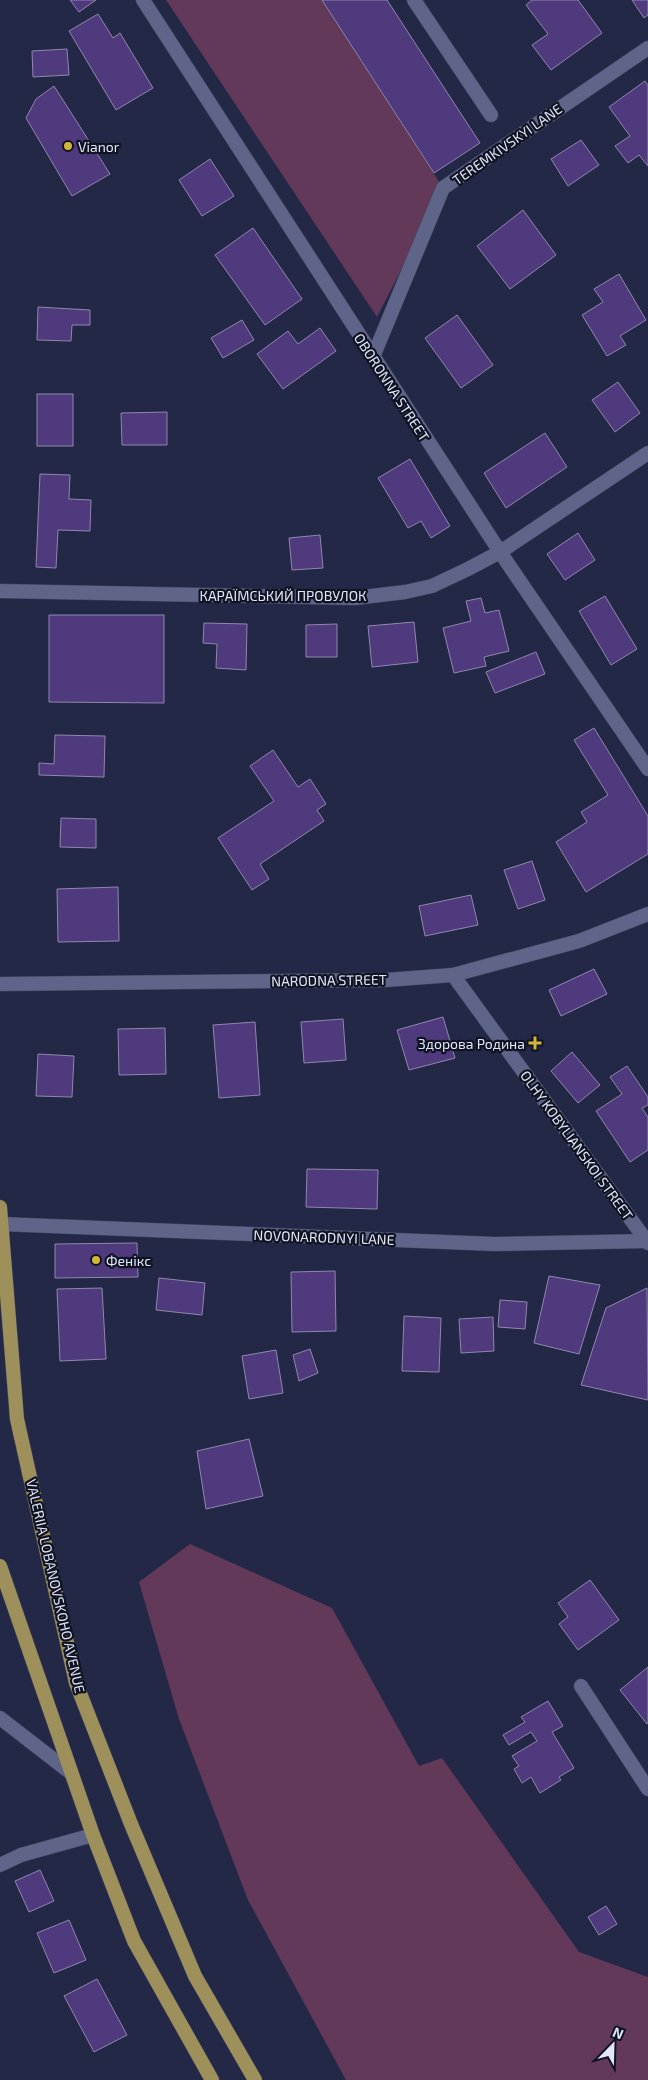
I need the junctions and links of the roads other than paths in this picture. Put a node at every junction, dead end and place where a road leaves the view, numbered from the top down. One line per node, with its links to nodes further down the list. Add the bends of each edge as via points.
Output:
1 (143, 0): 5 (street, OBORONNA STREET)
2 (414, 0): 4 (street)
3 (648, 48): 5 (street, TEREMKIVSKYI LANE, via 443,188)
4 (491, 115)
5 (373, 357): 7 (street, OBORONNA STREET)
6 (648, 453): 7 (street, КАРАЇМСЬКИЙ ПРОВУЛОК)
7 (500, 552): 8 (street, КАРАЇМСЬКИЙ ПРОВУЛОК, via 432,586 355,598); 9 (street, OBORONNA STREET)
8 (0, 591)
9 (648, 769)
10 (648, 914): 11 (street, NARODNA STREET, via 579,941)
11 (454, 974): 12 (street, NARODNA STREET, via 386,980); 15 (street, OLHY KOBYLIANSKOI STREET)
12 (0, 984)
13 (0, 1207): 14 (main road, VALERIIA LOBANOVSKOHO AVENUE)
14 (1, 1224): 15 (street, NOVONARODNYI LANE, via 494,1244); 24 (main road, VALERIIA LOBANOVSKOHO AVENUE, via 17,1419 76,1683 195,1976)
15 (648, 1242)
16 (0, 1566): 19 (main road)
17 (581, 1686): 20 (street)
18 (0, 1718): 19 (street)
19 (71, 1773): 21 (main road)
20 (648, 1789)
21 (93, 1836): 22 (street, via 21,1855); 23 (main road, via 134,1941)
22 (0, 1866)
23 (212, 2080)
24 (255, 2080)

